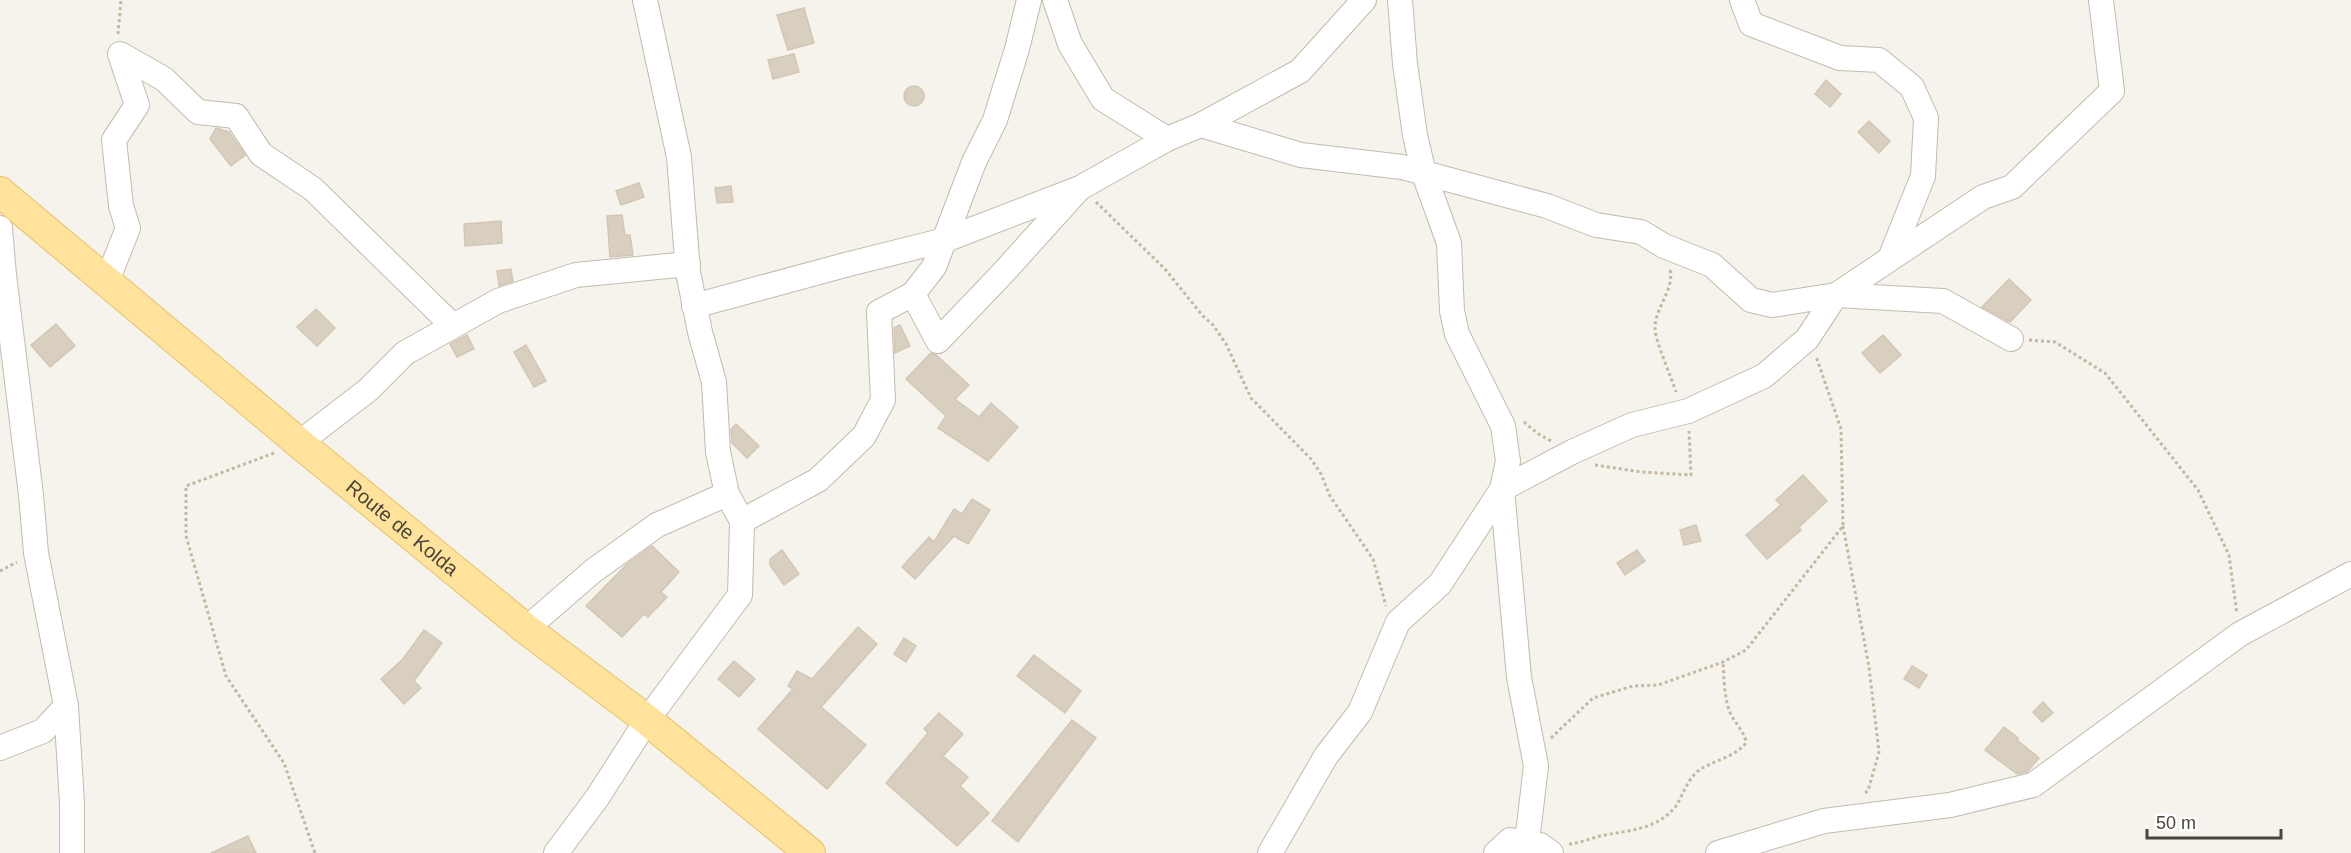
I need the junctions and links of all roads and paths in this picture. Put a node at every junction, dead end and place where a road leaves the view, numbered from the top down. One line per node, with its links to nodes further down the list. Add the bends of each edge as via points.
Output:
1 (121, 0): 9 (path, via 116,48)
2 (645, 0): 19 (street, via 679,157)
3 (1029, 0): 16 (street, via 995,120 974,162)
4 (1055, 0): 11 (street, via 1070,44 1102,99)
5 (1364, 0): 10 (street, via 1300,71)
6 (1400, 0): 12 (street, via 1405,63)
7 (1742, 0): 18 (street, via 1751,24 1840,58 1880,60 1912,87 1926,118 1923,176)
8 (2101, 0): 18 (street, via 2112,91 2012,187 1983,197)
9 (120, 54): 20 (street, via 137,105 114,140 121,206 128,228); 24 (street, via 164,79 198,112 236,116 261,154 313,189)
10 (1201, 125): 11 (street); 12 (street, via 1301,155 1402,167)
11 (1167, 139): 13 (street)
12 (1424, 174): 17 (street, via 1547,206 1596,225 1641,232); 32 (street, via 1449,243 1457,334 1503,426 1508,461)
13 (1080, 188): 16 (street); 21 (street, via 938,340); 37 (path, via 1165,269 1226,344 1251,398 1311,459 1330,496 1373,559 1383,599)
14 (0, 192): 20 (main road, Route de Kolda)
15 (0, 228): 27 (street)
16 (945, 240): 21 (street, via 934,267); 23 (street)
17 (1664, 246): 22 (street, via 1712,265 1751,300 1772,305); 28 (path, via 1672,278 1654,329 1680,402)
18 (1891, 256): 22 (street)
19 (688, 264): 23 (street); 24 (street, via 576,276 498,301)
20 (107, 281): 30 (main road, Route de Kolda)
21 (913, 294): 34 (street, via 879,312 884,400 864,435 818,480)
22 (1836, 295): 25 (street); 26 (street, via 1944,301)
23 (694, 306): 33 (street, via 714,382 718,452)
24 (452, 325): 30 (street, via 405,353 368,390)
25 (1807, 339): 28 (street, via 1764,376); 35 (path, via 1814,349 1841,429)
26 (2011, 339): 39 (path, via 2055,342 2105,373 2198,490 2229,555)
27 (8, 366): 41 (street, via 36,553)
28 (1688, 411): 31 (street, via 1632,425); 31 (path, via 1691,475 1577,463)
29 (1521, 419): 31 (path, via 1537,434)
30 (299, 443): 38 (main road, Route de Kolda); 48 (path, via 186,486 186,536 226,676 284,763)
31 (1572, 452): 32 (street)
32 (1502, 489): 37 (street, via 1440,584); 44 (street, via 1519,677)
33 (727, 494): 34 (street); 38 (street, via 657,525 593,571)
34 (742, 521): 42 (street, via 740,595)
35 (1843, 526): 40 (path, via 1746,650); 45 (path, via 1869,667 1879,752 1868,791)
36 (2351, 574): 39 (street)
37 (1398, 622): 51 (street, via 1359,712 1326,756)
38 (526, 629): 42 (main road, Route de Kolda)
39 (2240, 634): 53 (street, via 2033,785 1950,805 1824,821)
40 (1723, 662): 44 (path, via 1658,685 1633,686 1593,698 1552,736); 46 (path, via 1728,706 1745,735 1746,743 1740,750 1697,771 1676,806 1658,822 1635,831)
41 (66, 706): 43 (street, via 43,731); 47 (street)
42 (647, 720): 49 (street); 50 (main road, Route de Kolda)
43 (0, 748)
44 (1536, 766): 46 (street)
45 (1860, 797)
46 (1539, 847): 52 (street, via 1510,840)
47 (72, 853)
48 (315, 853)
49 (556, 853)
50 (810, 853)
51 (1270, 853)
52 (1496, 853)
53 (1718, 853)

